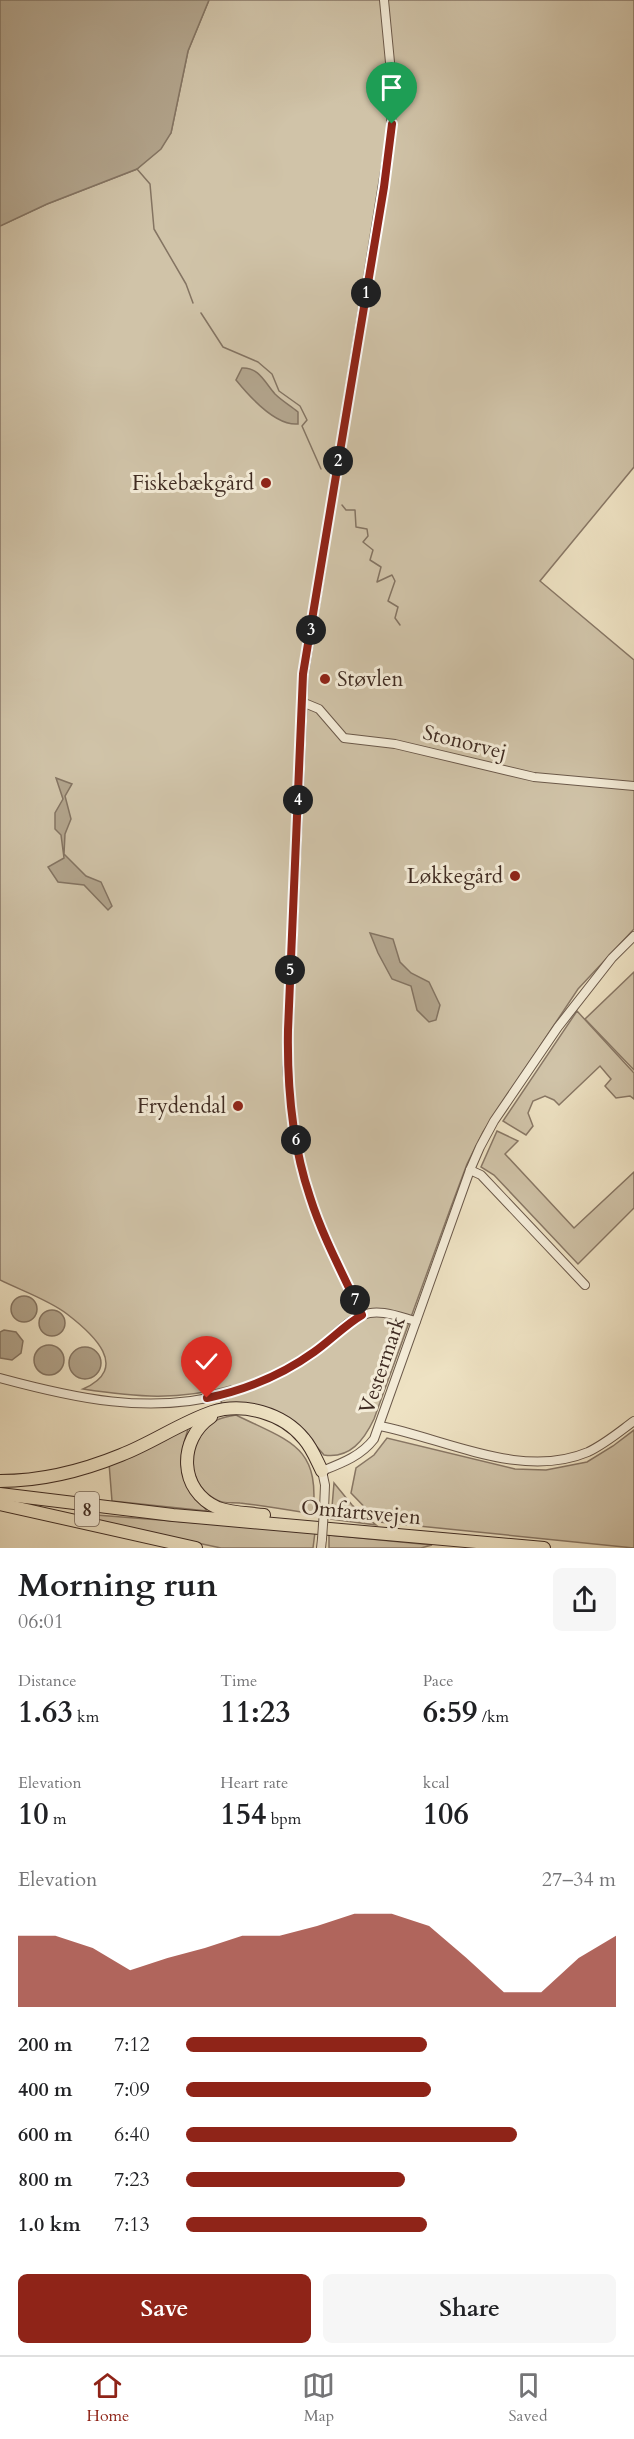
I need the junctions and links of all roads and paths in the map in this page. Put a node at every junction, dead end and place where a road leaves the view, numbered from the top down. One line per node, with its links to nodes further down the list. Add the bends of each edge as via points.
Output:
1 (384, 0): 2 (street, via 392,83 390,142 303,674)
2 (302, 702): 3 (street, Stonorvej, via 319,709 344,738 395,744 534,777); 7 (street, via 288,1030 290,1101 310,1198)
3 (634, 786)
4 (634, 936): 5 (street, Vestermark, via 558,1027 494,1121)
5 (470, 1170): 6 (street, via 481,1175); 8 (street, Vestermark)
6 (585, 1285)
7 (362, 1315): 8 (street, via 384,1313); 9 (street, via 286,1370 245,1388 207,1398 149,1404 113,1402)
8 (416, 1321): 12 (street, Vestermark)
9 (0, 1378)
10 (231, 1410): 13 (highway, via 268,1414 292,1426 312,1449); 14 (highway, via 201,1417 83,1469); 19 (highway, via 210,1418 189,1443 189,1476 208,1502 228,1511)
11 (634, 1421): 12 (street, via 590,1451 540,1463 510,1460)
12 (380, 1426): 13 (street, Vestermark, via 368,1447 355,1457)
13 (321, 1471): 20 (street, bridge, via 325,1485)
14 (0, 1481)
15 (0, 1494): 18 (highway, 8)
16 (0, 1499): 18 (highway, 8)
17 (0, 1504): 21 (highway)
18 (173, 1515): 19 (highway, Omfartsvejen / 8)
19 (384, 1534): 22 (highway, Omfartsvejen / 8)
20 (322, 1544)
21 (196, 1548)
22 (544, 1548)

